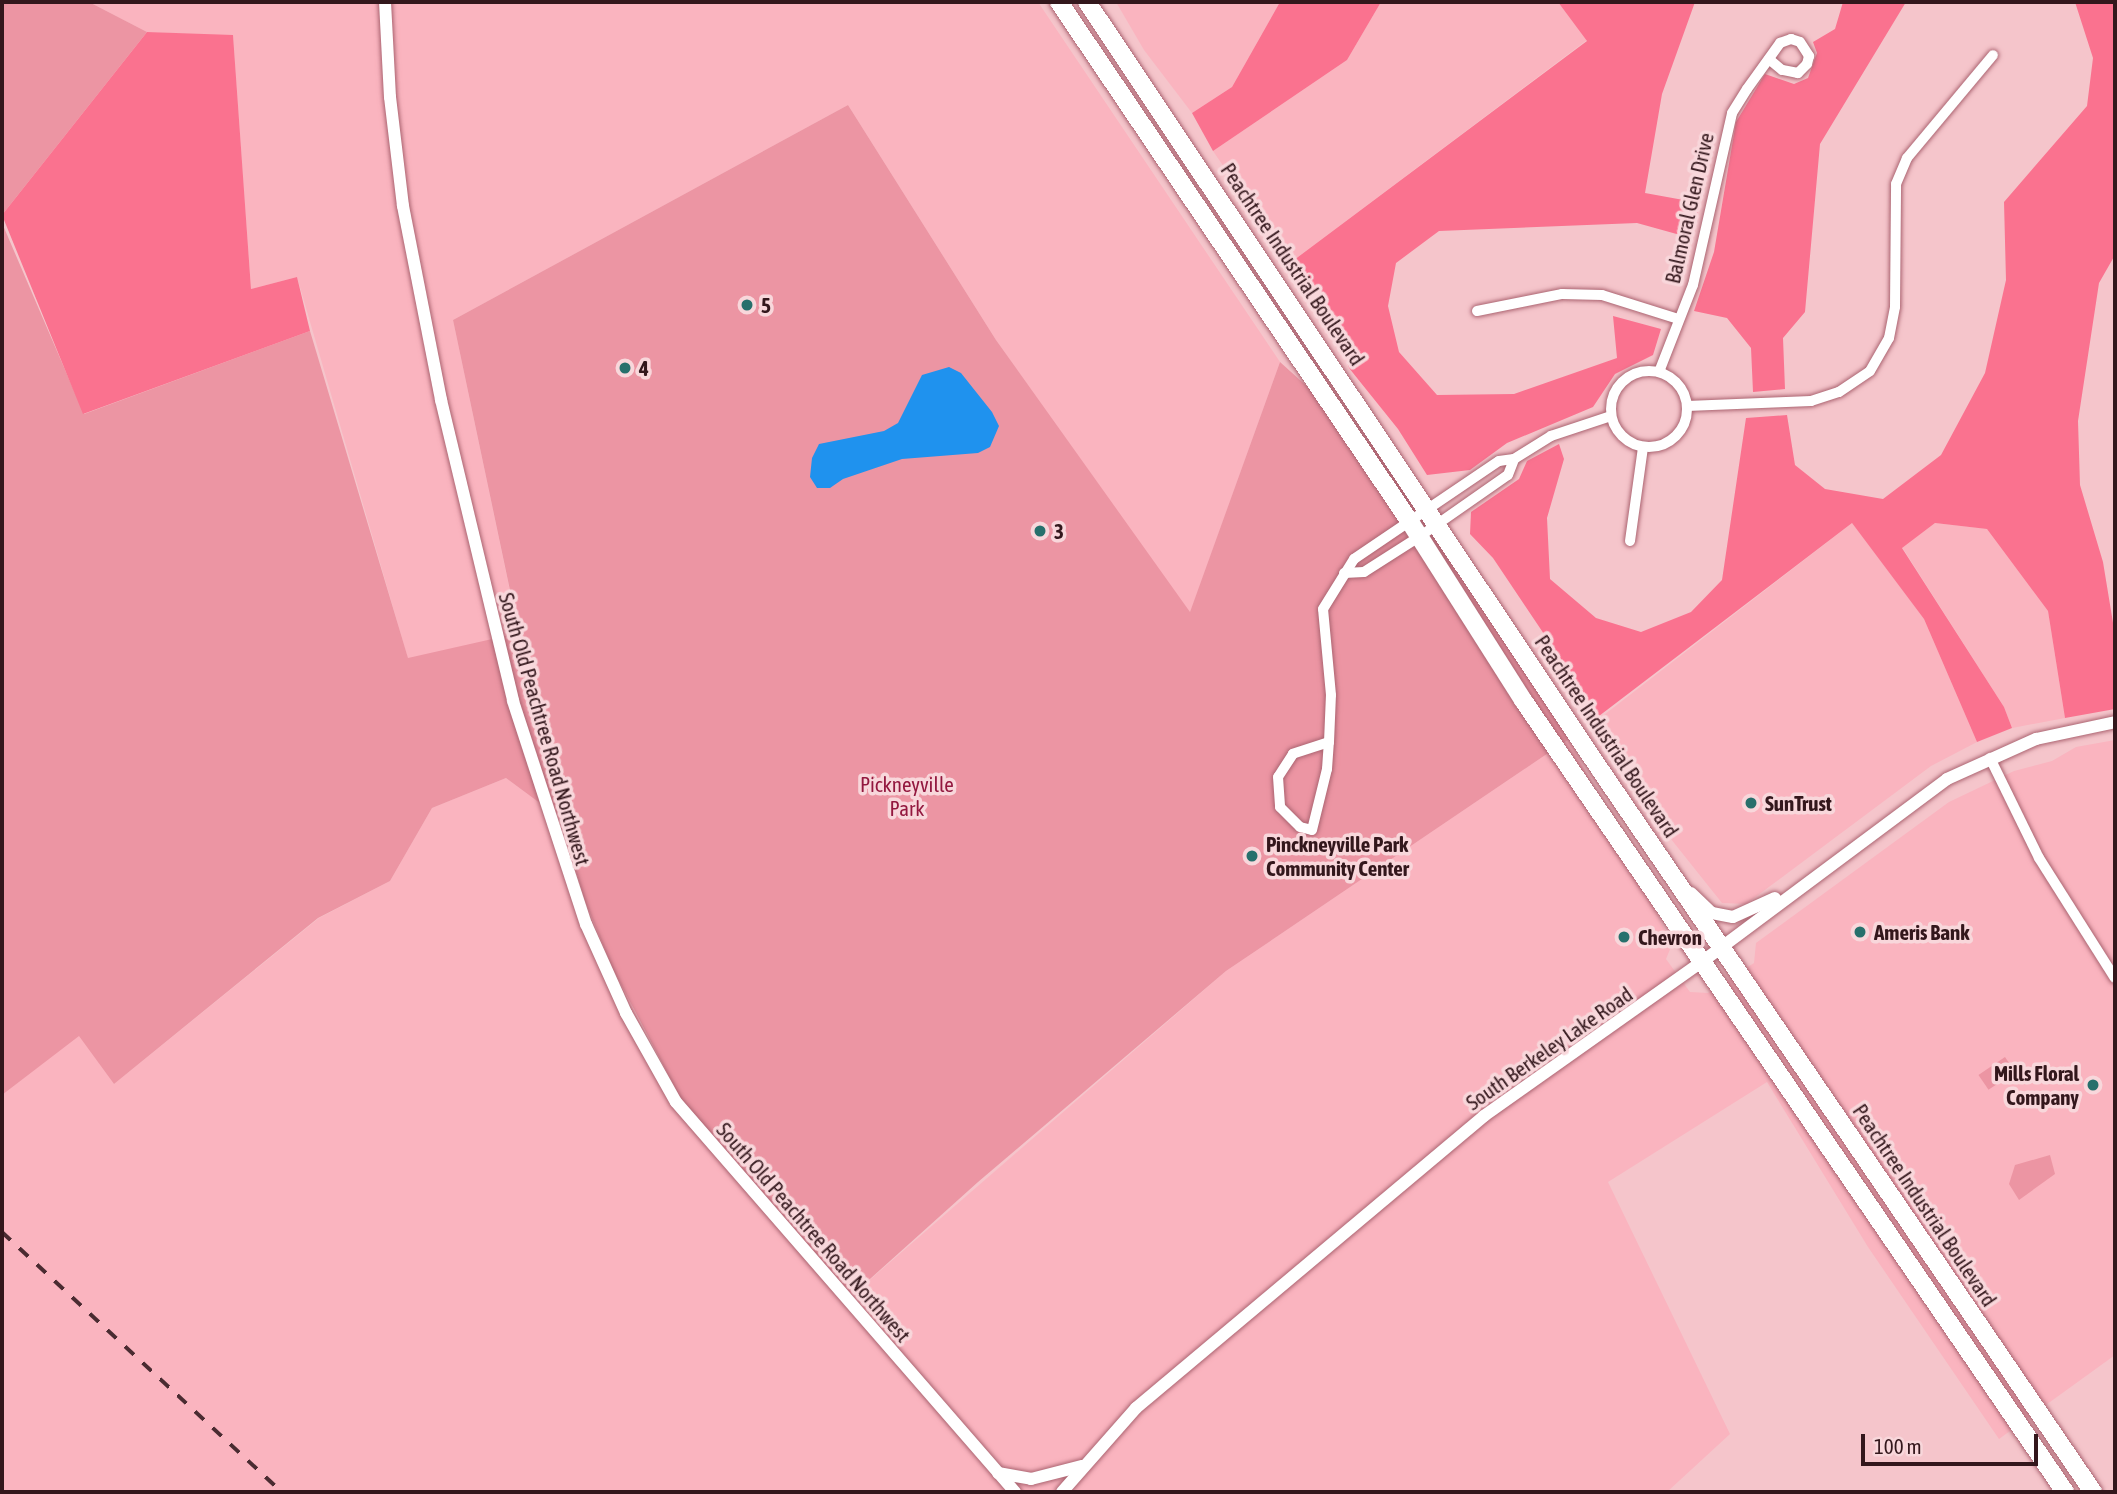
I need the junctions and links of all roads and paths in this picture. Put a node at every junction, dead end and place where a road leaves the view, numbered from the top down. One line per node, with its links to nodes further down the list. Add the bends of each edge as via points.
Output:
1 (385, 2): 26 (street, South Old Peachtree Road Northwest, via 403,206 454,462 513,701 586,924 626,1013 676,1102)
2 (1059, 2): 14 (highway)
3 (1087, 2): 13 (highway, Peachtree Industrial Boulevard)
4 (1993, 55): 9 (street, via 1907,158 1896,184 1895,307 1889,338 1870,371 1839,393 1811,401)
5 (1769, 59): 7 (street, Balmoral Glen Drive, via 1732,113 1721,146 1707,232)
6 (1477, 311): 7 (street, via 1562,294 1602,295)
7 (1678, 319): 8 (street, Balmoral Glen Drive)
8 (1659, 372): 9 (street, via 1676,382); 10 (street, via 1636,373 1623,381 1614,393)
9 (1687, 406): 11 (street, via 1678,434 1665,444)
10 (1611, 416): 11 (street, via 1625,439); 12 (street, via 1551,436)
11 (1643, 447): 15 (street)
12 (1514, 459): 13 (street, via 1499,461); 13 (street, via 1508,475)
13 (1432, 517): 14 (street); 14 (street); 21 (highway, Peachtree Industrial Boulevard)
14 (1415, 529): 16 (street, via 1354,559); 16 (street, via 1364,572); 23 (highway, via 1523,700)
15 (1630, 541)
16 (1344, 573): 18 (street, via 1328,597 1322,621 1331,695)
17 (2115, 722): 19 (street, South Berkeley Lake Road, via 2036,739)
18 (1329, 742): 18 (street, via 1312,830 1300,827 1280,807 1279,777 1293,754)
19 (1990, 758): 20 (street, South Berkeley Lake Road, via 1947,779); 24 (street, via 2039,858)
20 (1818, 873): 21 (street, via 1733,918 1712,913); 22 (street, South Berkeley Lake Road)
21 (1679, 881): 22 (highway, Peachtree Industrial Boulevard)
22 (1723, 947): 23 (street, South Berkeley Lake Road); 32 (highway, Peachtree Industrial Boulevard)
23 (1703, 961): 25 (street, South Berkeley Lake Road, via 1485,1116 1136,1408); 31 (highway)
24 (2115, 978)
25 (1083, 1465): 26 (street, via 1031,1479); 27 (street, South Berkeley Lake Road)
26 (998, 1473): 28 (street, South Old Peachtree Road Northwest)
27 (1074, 1477): 29 (street, South Berkeley Lake Road); 30 (street)
28 (1013, 1491)
29 (1062, 1492)
30 (1068, 1492)
31 (2065, 1492)
32 (2093, 1492)

